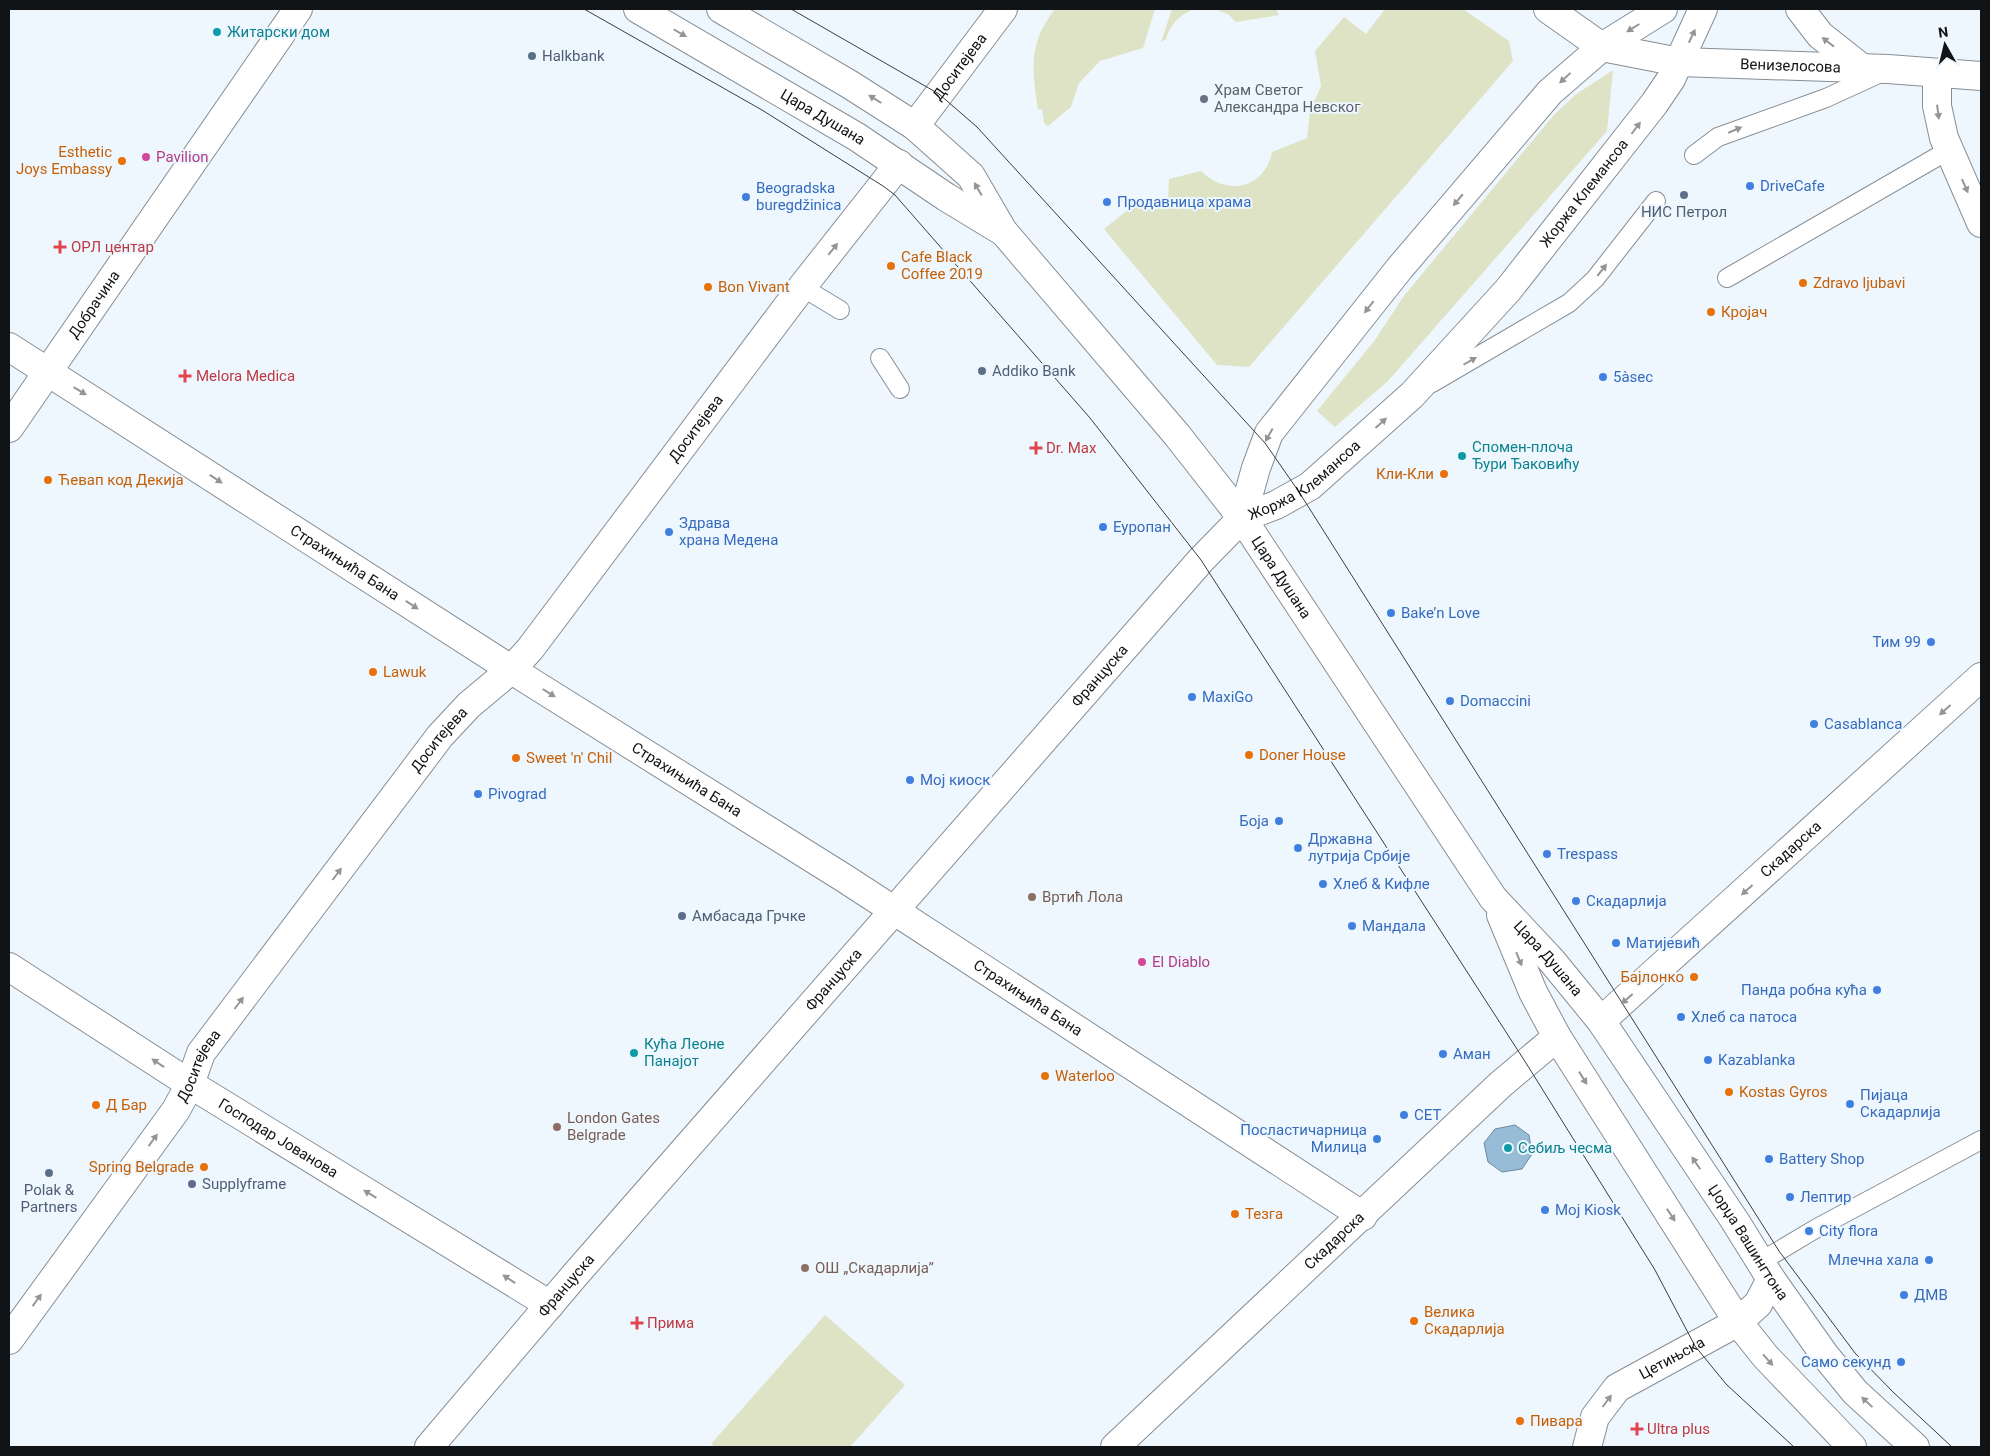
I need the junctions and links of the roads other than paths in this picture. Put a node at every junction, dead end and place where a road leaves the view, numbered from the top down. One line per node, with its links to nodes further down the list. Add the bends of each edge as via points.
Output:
1 (298, 9): 26 (street, Добрачина)
2 (638, 9): 17 (street, Цара Душана, one-way to 17)
3 (722, 9): 14 (street, Цара Душана, one-way to 3)
4 (1003, 9): 14 (street, Доситејева)
5 (1548, 9): 9 (street)
6 (1663, 9): 9 (street, Жоржа Клемансоа, one-way to 9)
7 (1703, 9): 10 (street, Жоржа Клемансоа, one-way to 7)
8 (1800, 9): 11 (street, one-way to 8, via 1820,35)
9 (1602, 47): 10 (street, Венизелосова); 30 (street, Жоржа Клемансоа, one-way to 30, via 1543,99 1399,269 1269,433)
10 (1679, 62): 11 (street, Венизелосова); 28 (street, Жоржа Клемансоа, one-way to 10, via 1520,275 1637,126 1671,79)
11 (1875, 69): 12 (street, Венизелосова); 16 (lane, one-way to 11, via 1718,137 1863,83)
12 (1937, 73): 13 (street, Венизелосова); 15 (street, one-way to 15, via 1939,120)
13 (1981, 76)
14 (916, 126): 20 (street, Цара Душана, one-way to 14, via 971,176)
15 (1949, 150): 19 (street, one-way to 19); 21 (lane)
16 (1694, 155)
17 (899, 164): 20 (street, Цара Душана, via 946,198); 22 (street, Доситејева, one-way to 17)
18 (1656, 201): 28 (lane, one-way to 18, via 1569,303 1595,279)
19 (1981, 223)
20 (1003, 231): 30 (street, Цара Душана, via 1177,436)
21 (1727, 278)
22 (802, 287): 23 (lane); 31 (street, Доситејева)
23 (840, 310)
24 (9, 347): 26 (street, Страхињића Бана)
25 (880, 358): 27 (lane)
26 (48, 372): 29 (street, Добрачина); 31 (street, Страхињића Бана, one-way to 31)
27 (900, 389)
28 (1412, 395): 30 (street, Жоржа Клемансоа, one-way to 28, via 1276,505 1310,486)
29 (9, 428)
30 (1242, 518): 33 (street, Цара Душана); 34 (street, Француска, via 1177,587)
31 (512, 669): 34 (street, Страхињића Бана, one-way to 34); 38 (street, Доситејева, one-way to 31, via 202,1053 440,736 469,705)
32 (1981, 677): 36 (street, Скадарска, one-way to 36)
33 (1493, 898): 36 (street, Цара Душана, via 1552,961); 37 (street, Цара Душана, one-way to 37, via 1533,992)
34 (893, 911): 40 (street, Страхињића Бана); 42 (street, Француска)
35 (9, 967): 38 (street, Господар Јованова, one-way to 35)
36 (1601, 1021): 41 (street, Џорџа Вашингтона, one-way to 36)
37 (1557, 1037): 40 (street, Скадарска, via 1502,1084); 43 (street, one-way to 43)
38 (190, 1084): 42 (street, Господар Јованова, one-way to 38); 44 (street, Доситејева, one-way to 38, via 176,1110)
39 (1981, 1140): 41 (lane, via 1817,1228)
40 (1363, 1216): 46 (street, Скадарска)
41 (1766, 1271): 43 (street, Цетињска, via 1758,1304); 49 (street, Џорџа Вашингтона, one-way to 41, via 1856,1392 1824,1354)
42 (550, 1306): 45 (street, Француска)
43 (1738, 1322): 47 (street, Цетињска, one-way to 43, via 1595,1417 1617,1388); 48 (street, one-way to 48, via 1765,1356)
44 (9, 1340)
45 (429, 1447)
46 (1115, 1447)
47 (1587, 1447)
48 (1852, 1447)
49 (1915, 1447)

